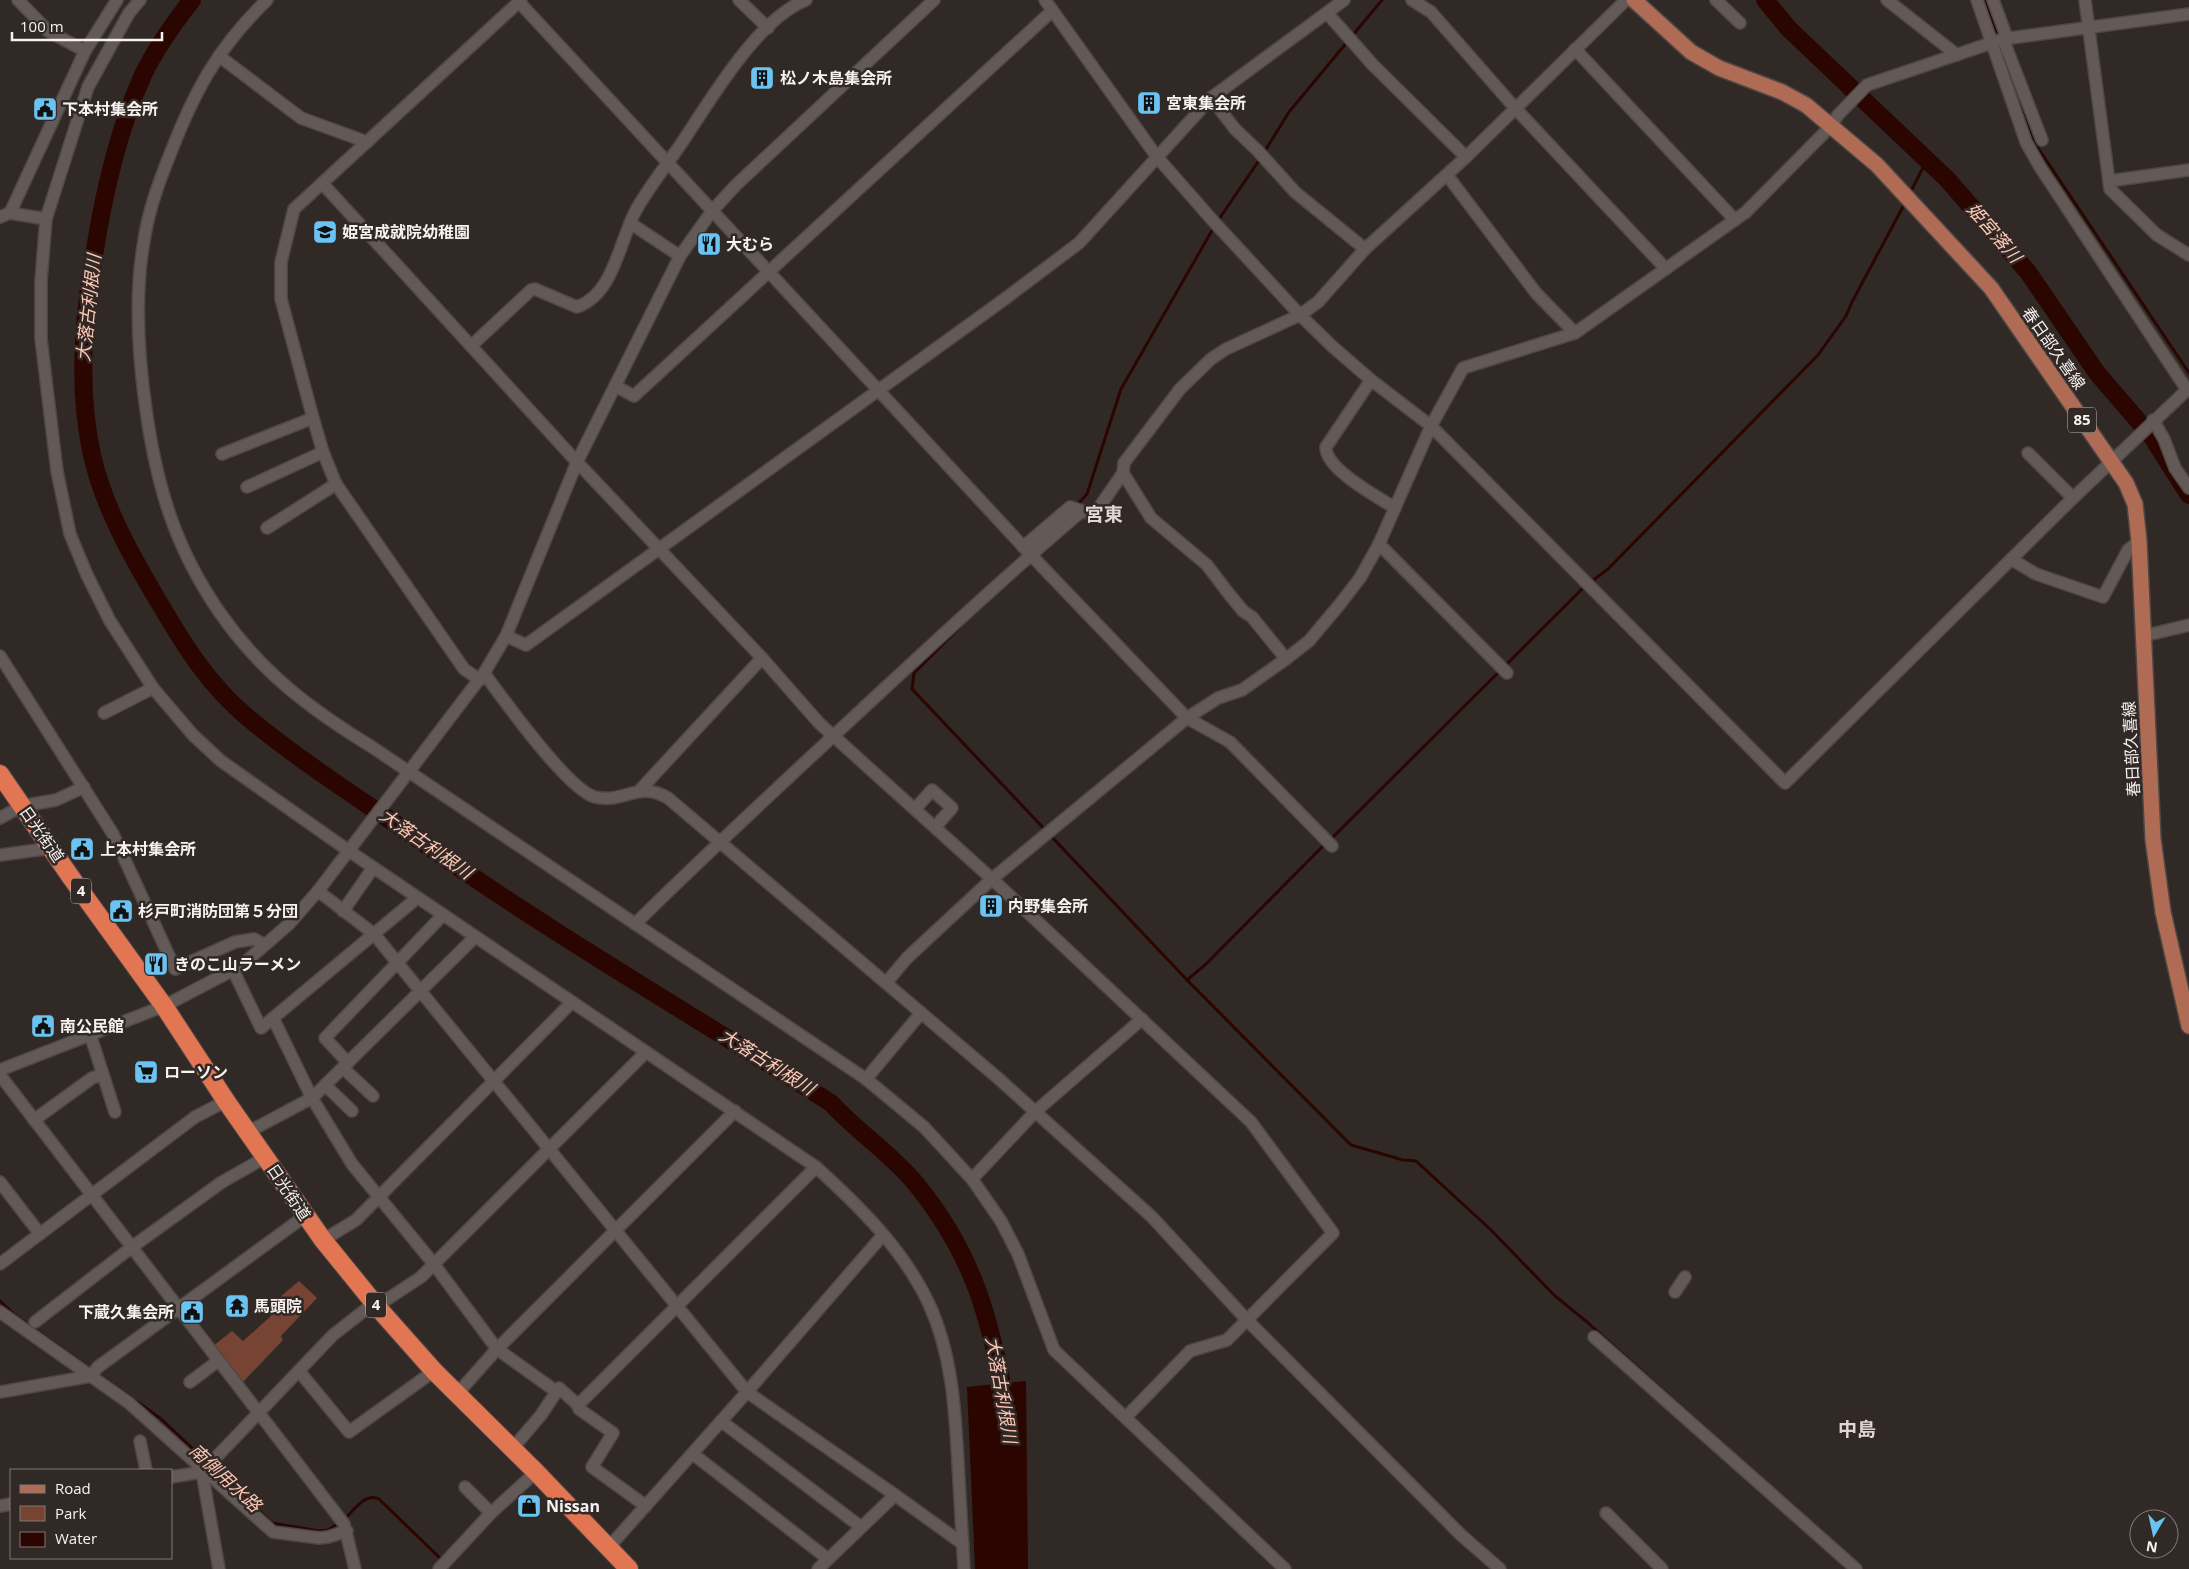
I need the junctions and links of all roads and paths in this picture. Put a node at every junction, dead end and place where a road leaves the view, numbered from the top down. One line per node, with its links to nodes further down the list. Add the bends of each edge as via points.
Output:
1 (18, 0): 27 (street, via 48,30)
2 (117, 0): 27 (street)
3 (140, 0): 31 (street, via 129,13)
4 (267, 0): 29 (street)
5 (739, 0): 24 (street)
6 (806, 0): 24 (street, via 794,5)
7 (934, 0): 44 (street, via 736,184)
8 (1044, 0): 19 (street)
9 (1344, 0): 20 (street)
10 (1412, 0): 33 (street, via 1431,12)
11 (1626, 0): 26 (street)
12 (1634, 0): 34 (main road, 春日部久喜線 / 85, via 1691,52 1725,71 1782,92)
13 (1716, 0): 22 (street)
14 (1887, 0): 28 (street)
15 (1976, 0): 25 (street)
16 (1993, 0): 25 (street)
17 (2085, 0): 23 (street)
18 (520, 1): 36 (street); 39 (street)
19 (1052, 11): 37 (street); 53 (street)
20 (1327, 13): 32 (street); 38 (street, via 1373,65)
21 (2189, 14): 23 (street)
22 (1740, 23)
23 (2089, 27): 25 (street); 42 (street)
24 (768, 28): 39 (street, via 730,71)
25 (1999, 41): 28 (street); 35 (street); 59 (street, via 2026,142)
26 (1576, 49): 33 (street); 47 (street)
27 (85, 52): 30 (street)
28 (1957, 55): 34 (street, via 1867,85)
29 (218, 56): 36 (street, via 301,118); 93 (street, via 186,112 155,193 144,241 139,303 140,362 159,483 186,555 205,591 250,652 273,676 322,716)
30 (72, 78): 31 (street); 45 (street)
31 (88, 88): 46 (street)
32 (1211, 98): 37 (street); 49 (street, via 1235,129 1295,192)
33 (1515, 108): 38 (street); 52 (street)
34 (1835, 121): 47 (street); 67 (main road, 春日部久喜線 / 85, via 1992,288)
35 (2042, 140)
36 (368, 142): 43 (street)
37 (1157, 157): 54 (street); 60 (street, via 1079,243)
38 (1466, 157): 41 (street)
39 (668, 163): 44 (street); 48 (street)
40 (2189, 170): 42 (street)
41 (1447, 175): 49 (street); 55 (street, via 1536,293)
42 (2109, 181): 50 (street, via 2110,189 2157,235)
43 (322, 183): 56 (street); 61 (street, via 294,209 281,262 281,299)
44 (712, 211): 51 (street); 53 (street)
45 (5, 215): 46 (street)
46 (46, 219): 89 (street, via 41,339 57,471 70,534 110,621)
47 (1735, 220): 52 (street)
48 (630, 223): 51 (street); 56 (street, via 608,282 597,295 577,307 531,290)
49 (1365, 249): 54 (street, via 1318,302)
50 (2189, 255)
51 (680, 256): 58 (street)
52 (1666, 269): 55 (street)
53 (769, 272): 58 (street, via 634,396); 60 (street)
54 (1300, 315): 57 (street); 69 (street, via 1211,359 1180,389 1124,463)
55 (1575, 333): 63 (street, via 1463,368)
56 (471, 346): 68 (street)
57 (1371, 380): 63 (street); 74 (street, via 1326,451 1339,469 1357,484)
58 (615, 386): 68 (street)
59 (2188, 389): 62 (street)
60 (878, 390): 78 (street); 79 (street)
61 (313, 418): 64 (street); 66 (street)
62 (2152, 422): 67 (street); 72 (street)
63 (1431, 426): 74 (street); 80 (street, via 1785,783)
64 (323, 452): 70 (street); 71 (street)
65 (2028, 453): 73 (street)
66 (222, 454)
67 (2113, 459): 73 (street); 76 (main road, 春日部久喜線 / 85, via 2135,504)
68 (577, 462): 78 (street); 82 (street)
69 (1123, 473): 79 (street, via 1094,515 1070,507); 86 (street, via 1151,518 1207,565)
70 (336, 484): 75 (street); 88 (street, via 464,669)
71 (248, 486)
72 (2189, 488)
73 (2073, 498): 80 (street)
74 (1395, 508): 77 (street)
75 (267, 528)
76 (2139, 541): 80 (street, via 2128,550 2103,597 2036,574); 83 (main road, 春日部久喜線 / 85)
77 (1379, 544): 86 (street, via 1360,578 1310,642); 87 (street)
78 (659, 548): 82 (street, via 526,645); 85 (street)
79 (1026, 551): 91 (street); 92 (street)
80 (2011, 559)
81 (2189, 625): 83 (street)
82 (506, 636): 88 (street)
83 (2143, 636): 125 (main road, 春日部久喜線 / 85, via 2153,839 2163,912)
84 (0, 656): 95 (street)
85 (762, 658): 92 (street); 96 (street)
86 (1286, 659): 91 (street, via 1242,690 1218,698)
87 (1507, 673)
88 (482, 676): 93 (street); 96 (street, via 584,793 608,798)
89 (153, 688): 90 (street); 104 (street, via 193,735 221,761)
90 (104, 713)
91 (1187, 718): 102 (street, via 1230,742); 107 (street)
92 (833, 736): 98 (street); 101 (street)
93 (409, 773): 104 (street); 112 (street)
94 (0, 774): 97 (highway, 日光街道 / 4)
95 (84, 788): 97 (street, via 56,800); 115 (street, via 113,834 175,969 235,942 254,939)
96 (640, 790): 101 (street, via 658,792 668,798)
97 (22, 806): 99 (street); 103 (highway, 日光街道 / 4)
98 (915, 809): 100 (street); 100 (street, via 932,790 952,808)
99 (0, 818)
100 (935, 827): 107 (street)
101 (719, 841): 112 (street); 118 (street)
102 (1332, 846)
103 (52, 848): 105 (street); 121 (highway, 日光街道 / 4)
104 (349, 851): 106 (street); 108 (street)
105 (0, 855)
106 (373, 868): 109 (street); 110 (street)
107 (992, 879): 118 (street, via 907,958); 124 (street)
108 (318, 891): 110 (street); 115 (street)
109 (417, 898): 111 (street); 113 (street)
110 (343, 911): 113 (street)
111 (443, 915): 114 (street); 116 (street)
112 (635, 924): 132 (street)
113 (374, 934): 116 (street); 123 (street)
114 (476, 937): 119 (street); 120 (street)
115 (265, 945): 117 (street)
116 (397, 962): 119 (street); 128 (street, via 325,1038)
117 (233, 970): 121 (street); 123 (street, via 261,1028)
118 (886, 983): 122 (street)
119 (421, 991): 128 (street); 133 (street)
120 (572, 1002): 127 (street); 133 (street)
121 (164, 1006): 126 (street); 137 (highway, 日光街道 / 4)
122 (921, 1013): 132 (street); 139 (street)
123 (273, 1018): 136 (street)
124 (1142, 1020): 139 (street); 165 (street, via 1251,1122 1333,1233)
125 (2189, 1026)
126 (90, 1034): 129 (street); 131 (street)
127 (646, 1052): 141 (street); 144 (street)
128 (345, 1065): 134 (street); 135 (street)
129 (0, 1070)
130 (0, 1075): 142 (street)
131 (102, 1075): 140 (street); 142 (street, via 92,1078)
132 (866, 1079): 147 (street, via 924,1127)
133 (494, 1081): 144 (street); 150 (street)
134 (325, 1085): 136 (street); 138 (street)
135 (373, 1096)
136 (312, 1098): 143 (street); 150 (street, via 339,1144)
137 (226, 1101): 143 (highway, 日光街道 / 4); 149 (street, via 195,1117)
138 (352, 1111)
139 (1036, 1111): 147 (street); 165 (street, via 1152,1217)
140 (115, 1112)
141 (735, 1112): 146 (street); 152 (street)
142 (34, 1120): 149 (street)
143 (248, 1132): 145 (highway, 日光街道 / 4)
144 (549, 1148): 152 (street); 158 (street)
145 (266, 1157): 151 (highway, 日光街道 / 4); 156 (street, via 222,1182)
146 (816, 1167): 154 (street); 162 (street)
147 (972, 1179): 180 (street, via 1001,1221 1018,1254 1054,1350)
148 (0, 1182): 153 (street)
149 (91, 1195): 153 (street); 156 (street)
150 (380, 1197): 155 (street, via 356,1220); 158 (street)
151 (305, 1216): 155 (highway, 日光街道 / 4); 163 (street)
152 (616, 1230): 162 (street); 168 (street)
153 (40, 1234): 157 (street)
154 (883, 1235): 176 (street); 196 (street, via 929,1303 941,1334 954,1392)
155 (323, 1240): 161 (highway, 日光街道 / 4)
156 (132, 1247): 163 (street); 166 (street)
157 (0, 1264)
158 (433, 1264): 161 (street, via 383,1302); 168 (street)
159 (1685, 1277): 160 (street)
160 (1675, 1292)
161 (374, 1303): 170 (street, via 334,1335); 171 (highway, 日光街道 / 4)
162 (677, 1306): 176 (street); 178 (street)
163 (178, 1308): 169 (street); 172 (street)
164 (0, 1312): 172 (street)
165 (1246, 1319): 180 (street, via 1227,1340 1190,1351); 207 (street, via 1461,1535)
166 (35, 1322)
167 (1594, 1337): 209 (street)
168 (497, 1349): 175 (street); 177 (street)
169 (218, 1361): 173 (street); 179 (street)
170 (299, 1371): 171 (street, via 349,1432); 179 (street)
171 (434, 1371): 177 (highway, 日光街道 / 4)
172 (94, 1372): 174 (street); 185 (street)
173 (190, 1382)
174 (0, 1392)
175 (557, 1392): 178 (street, via 559,1388); 183 (street)
176 (747, 1392): 181 (street); 190 (street)
177 (457, 1394): 183 (highway, 日光街道 / 4)
178 (578, 1405): 191 (street, via 613,1433 592,1468)
179 (258, 1414): 185 (street); 194 (street)
180 (1126, 1417): 206 (street)
181 (721, 1421): 184 (street); 195 (street)
182 (140, 1441): 186 (street)
183 (513, 1448): 187 (highway, 日光街道 / 4)
184 (693, 1454): 191 (street); 198 (street)
185 (207, 1468): 188 (street); 194 (street, via 273,1532 328,1537); 201 (street)
186 (146, 1469)
187 (536, 1472): 193 (street); 197 (highway, 日光街道 / 4)
188 (172, 1478)
189 (465, 1487): 193 (street)
190 (895, 1495): 195 (street); 196 (street)
191 (646, 1506): 197 (street)
192 (1606, 1512): 208 (street)
193 (491, 1514): 200 (street)
194 (343, 1524): 202 (street)
195 (861, 1527): 198 (street)
196 (963, 1544): 199 (street)
197 (609, 1547): 203 (highway, 日光街道 / 4)
198 (828, 1559): 204 (street)
199 (963, 1564): 205 (street)
200 (442, 1566)
201 (219, 1569)
202 (354, 1569)
203 (629, 1569)
204 (818, 1569)
205 (952, 1569)
206 (1285, 1569)
207 (1500, 1569)
208 (1662, 1569)
209 (1856, 1569)

